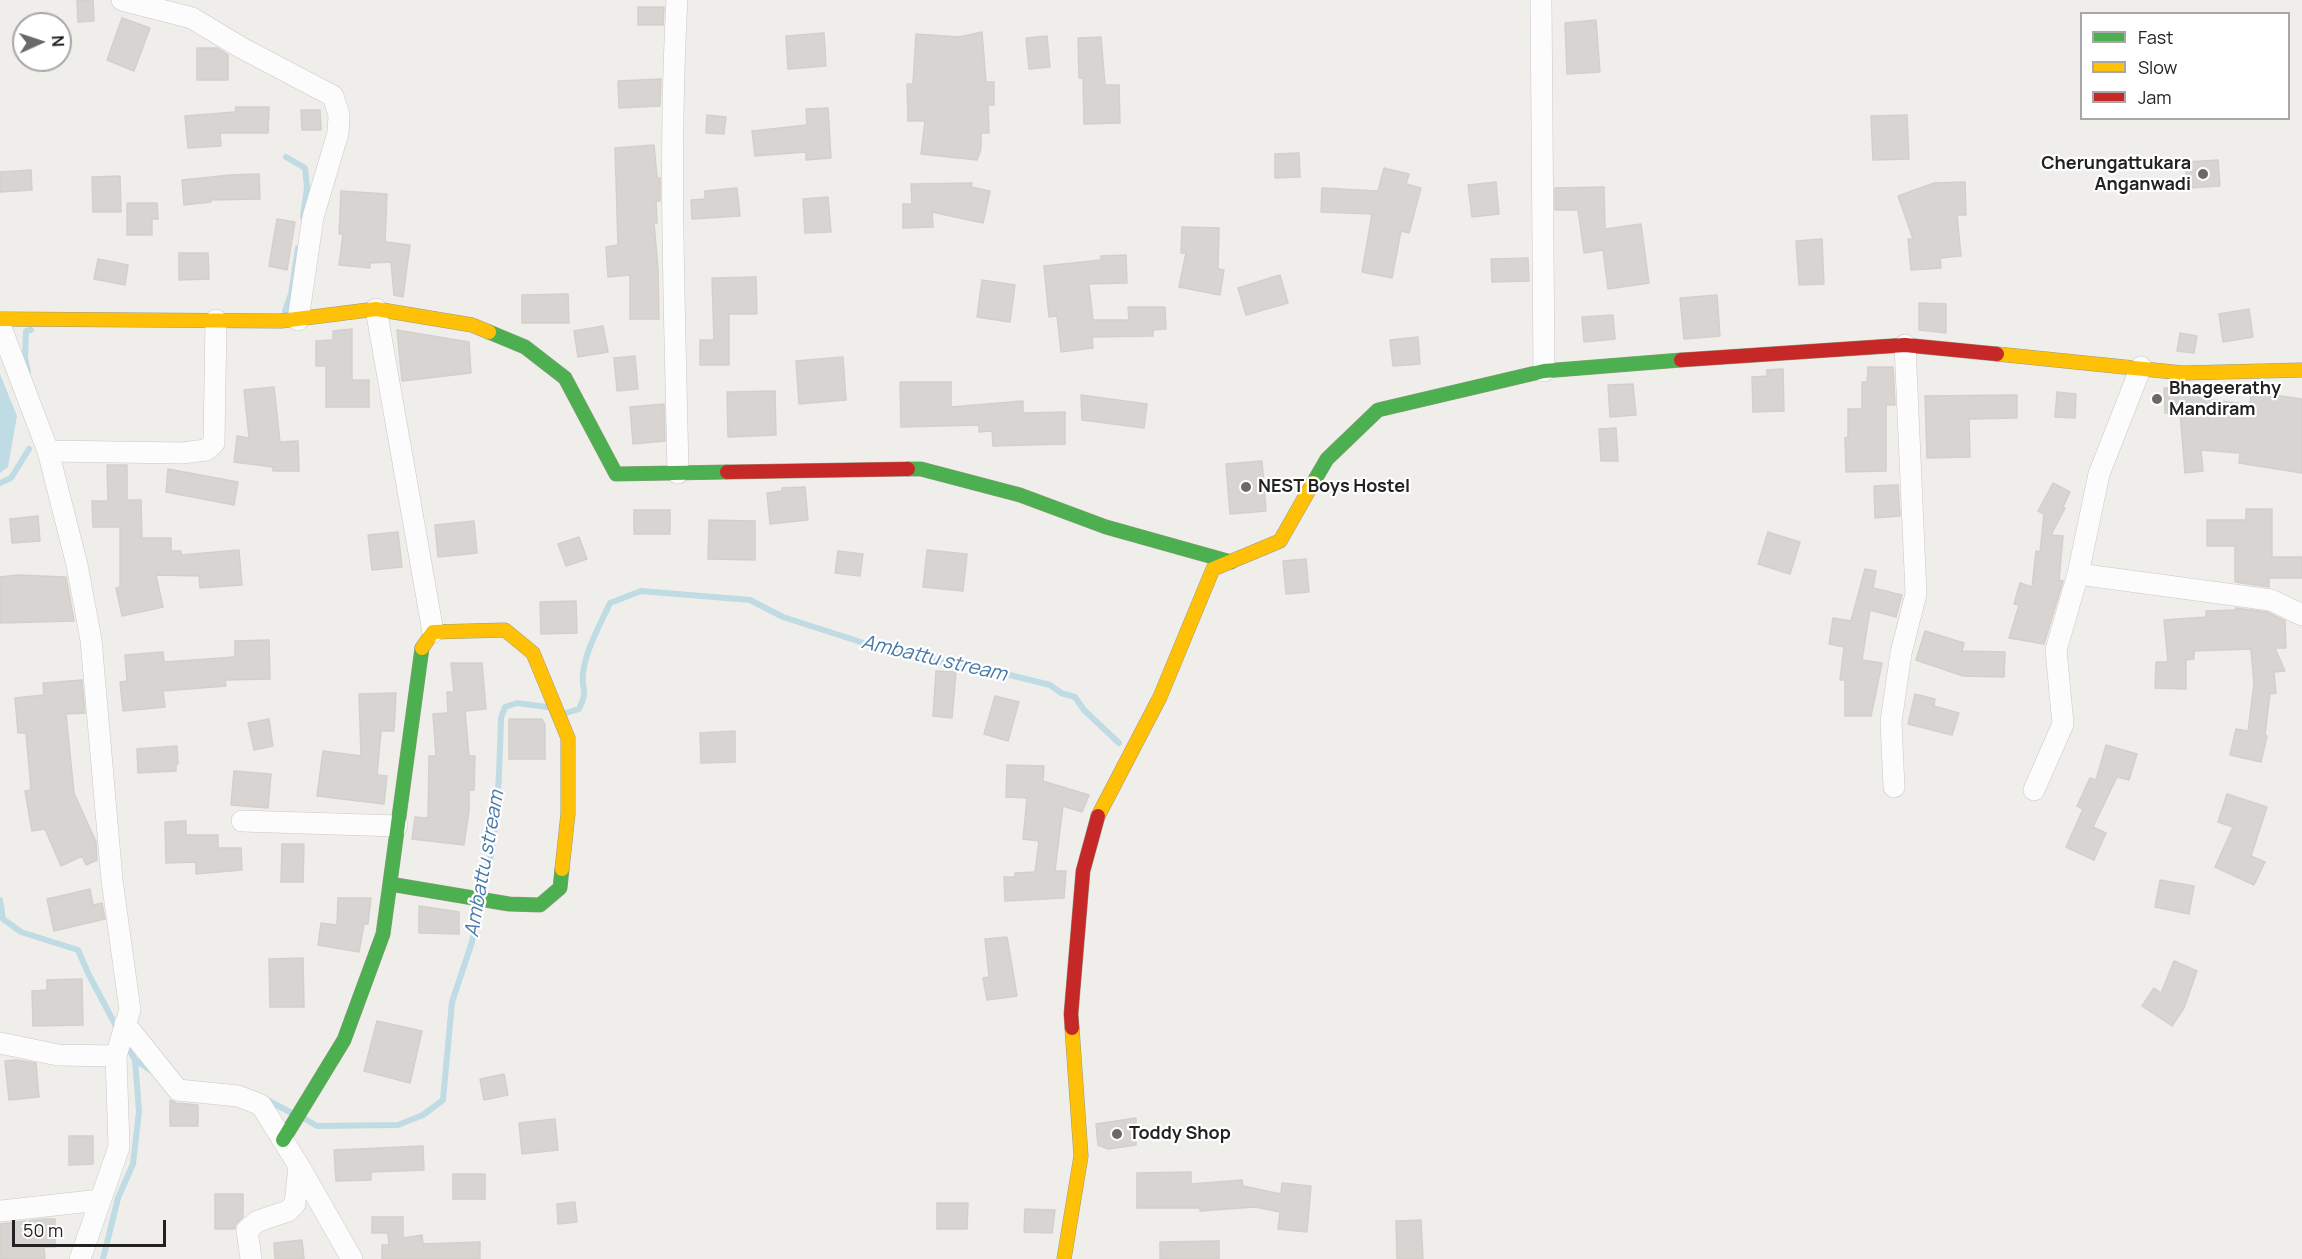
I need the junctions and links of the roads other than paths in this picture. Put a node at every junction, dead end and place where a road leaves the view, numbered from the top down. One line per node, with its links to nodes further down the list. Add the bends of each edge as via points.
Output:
1 (122, 0): 7 (street, via 192,18 240,48 333,96 339,115 338,133 313,217)
2 (677, 0): 14 (street, via 674,253)
3 (1541, 0): 12 (street)
4 (376, 309): 7 (street); 14 (street, via 472,325 525,347 565,378 616,474); 18 (street)
5 (0, 318): 6 (street)
6 (216, 320): 7 (street); 13 (street, via 214,443 206,450)
7 (298, 320)
8 (0, 325): 13 (street)
9 (1905, 345): 10 (street); 12 (street); 19 (street, via 1916,594 1901,653 1891,722)
10 (2140, 367): 11 (street, via 2184,373); 16 (street, via 2099,474)
11 (2302, 370)
12 (1544, 371): 15 (street, via 1378,410 1327,459 1280,541)
13 (48, 451): 24 (street, via 91,640 112,880 130,1010)
14 (678, 473): 15 (street, via 921,470 1020,495 1106,527)
15 (1230, 562): 34 (street, via 1214,569 1160,697 1099,812 1083,871 1071,1014 1081,1156)
16 (2078, 574): 17 (street, via 2271,600); 20 (street, via 2056,650 2063,724)
17 (2302, 615)
18 (433, 632): 22 (street, via 421,650); 23 (street, via 505,630 533,653 568,738 568,814 560,888 540,904 495,902)
19 (1894, 787)
20 (2034, 790)
21 (242, 821): 22 (street)
22 (397, 826): 23 (street)
23 (390, 884): 27 (street, via 383,934 344,1040)
24 (125, 1025): 26 (street); 27 (street, via 178,1090 238,1096 261,1105)
25 (0, 1043): 26 (street, via 58,1055)
26 (116, 1054): 29 (street, via 119,1148)
27 (287, 1134): 28 (street)
28 (299, 1166): 32 (street, via 295,1204 247,1230); 33 (street)
29 (100, 1200): 30 (street); 31 (street)
30 (0, 1211)
31 (80, 1259)
32 (251, 1259)
33 (352, 1259)
34 (1064, 1259)

